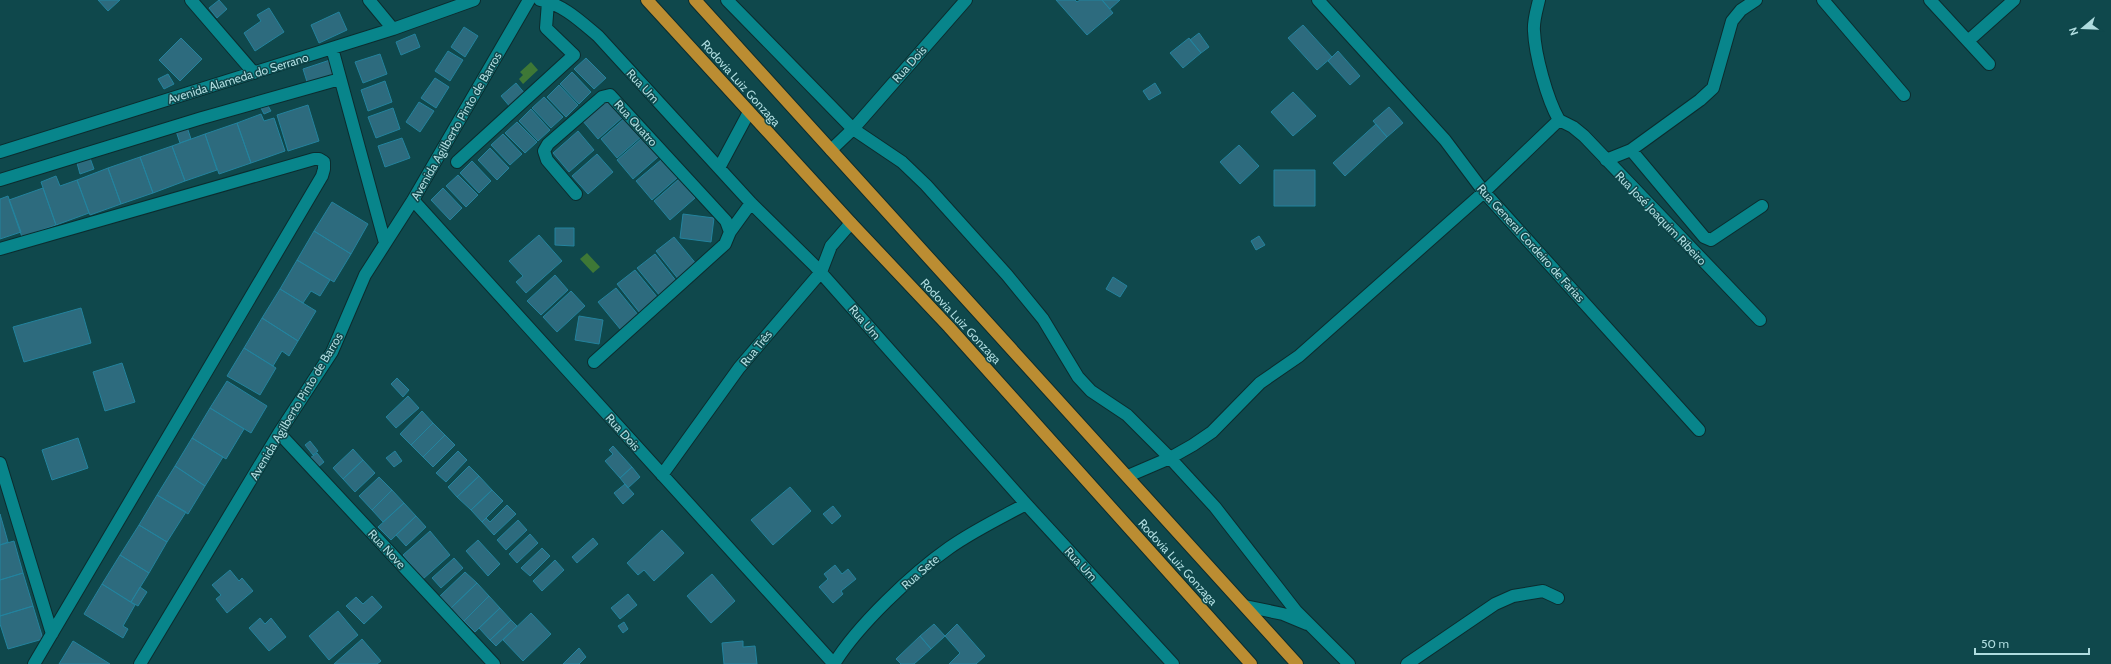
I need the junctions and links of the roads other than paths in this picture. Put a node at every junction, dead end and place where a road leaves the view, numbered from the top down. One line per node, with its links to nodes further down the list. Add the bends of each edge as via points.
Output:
1 (191, 0): 20 (street)
2 (369, 0): 16 (street)
3 (474, 0): 16 (street, Avenida Alameda do Serrano)
4 (529, 0): 35 (street, Avenida Agilberto Pinto de Barros)
5 (647, 0): 23 (highway, Rodovia Luiz Gonzaga)
6 (695, 0): 26 (highway, Rodovia Luiz Gonzaga)
7 (727, 0): 25 (street)
8 (966, 0): 25 (street, Rua Dois)
9 (1318, 0): 33 (street, Rua General Cordeiro de Farias, via 1445,140)
10 (1539, 0): 24 (street, via 1533,29 1537,53)
11 (1756, 0): 27 (street, via 1741,10 1732,22 1713,88)
12 (1823, 0): 22 (street)
13 (1930, 0): 17 (street)
14 (2014, 0): 17 (street)
15 (544, 1): 30 (street, via 546,28 578,52); 31 (street, Rua Um, via 576,17 598,36)
16 (393, 29): 18 (street, Avenida Alameda do Serrano)
17 (1968, 41): 19 (street)
18 (332, 48): 20 (street, Avenida Alameda do Serrano); 21 (street)
19 (1989, 64)
20 (254, 73): 28 (street, Avenida Alameda do Serrano)
21 (340, 80): 32 (street, via 202,118); 40 (street)
22 (1904, 95)
23 (749, 112): 31 (street); 38 (highway, Rodovia Luiz Gonzaga)
24 (1559, 120): 29 (street, Rua José Joaquim Ribeiro, via 1578,130); 33 (street)
25 (853, 129): 26 (street, Rua Dois); 47 (street, via 902,162 926,185 1043,319 1078,377 1091,391 1127,415)
26 (831, 150): 50 (highway, Rodovia Luiz Gonzaga)
27 (1631, 150): 29 (street); 36 (street, via 1704,237 1711,240)
28 (0, 152)
29 (1606, 160): 43 (street, Rua José Joaquim Ribeiro)
30 (457, 162)
31 (719, 168): 37 (street, Rua Um)
32 (0, 180)
33 (1484, 192): 45 (street, Rua General Cordeiro de Farias); 47 (street, via 1299,356 1260,383 1212,432)
34 (576, 194): 39 (street, Rua Quatro, via 547,160 544,151 548,144 602,97 610,95)
35 (413, 200): 40 (street, Avenida Agilberto Pinto de Barros); 49 (street, Rua Dois)
36 (1762, 206)
37 (748, 208): 39 (street); 42 (street, Rua Um)
38 (851, 223): 42 (street, Rua Três, via 831,246); 61 (highway, Rodovia Luiz Gonzaga, via 949,327)
39 (728, 226): 44 (street, via 725,244)
40 (386, 243): 46 (street, Avenida Agilberto Pinto de Barros, via 365,275 332,352)
41 (0, 249): 55 (street, via 314,159 319,158 324,162 322,176)
42 (821, 272): 49 (street, Rua Três, via 739,368); 51 (street, Rua Um)
43 (1760, 320)
44 (594, 362)
45 (1699, 430)
46 (279, 433): 56 (street, Avenida Agilberto Pinto de Barros); 58 (street, Rua Nove)
47 (1170, 458): 50 (street); 54 (street, via 1215,507 1276,587)
48 (0, 463): 55 (street)
49 (662, 475): 59 (street, Rua Dois)
50 (1128, 476): 53 (highway, Rodovia Luiz Gonzaga)
51 (1026, 504): 59 (street, Rua Sete, via 948,548 916,574 844,647); 60 (street, Rua Um)
52 (1558, 598): 64 (street, via 1543,591 1513,596 1495,604)
53 (1245, 606): 54 (street, via 1283,614); 62 (highway, Rodovia Luiz Gonzaga)
54 (1312, 627): 63 (street)
55 (52, 634): 57 (street)
56 (144, 662)
57 (34, 664)
58 (494, 664)
59 (834, 664)
60 (1173, 664)
61 (1251, 664)
62 (1297, 664)
63 (1349, 664)
64 (1407, 664)

